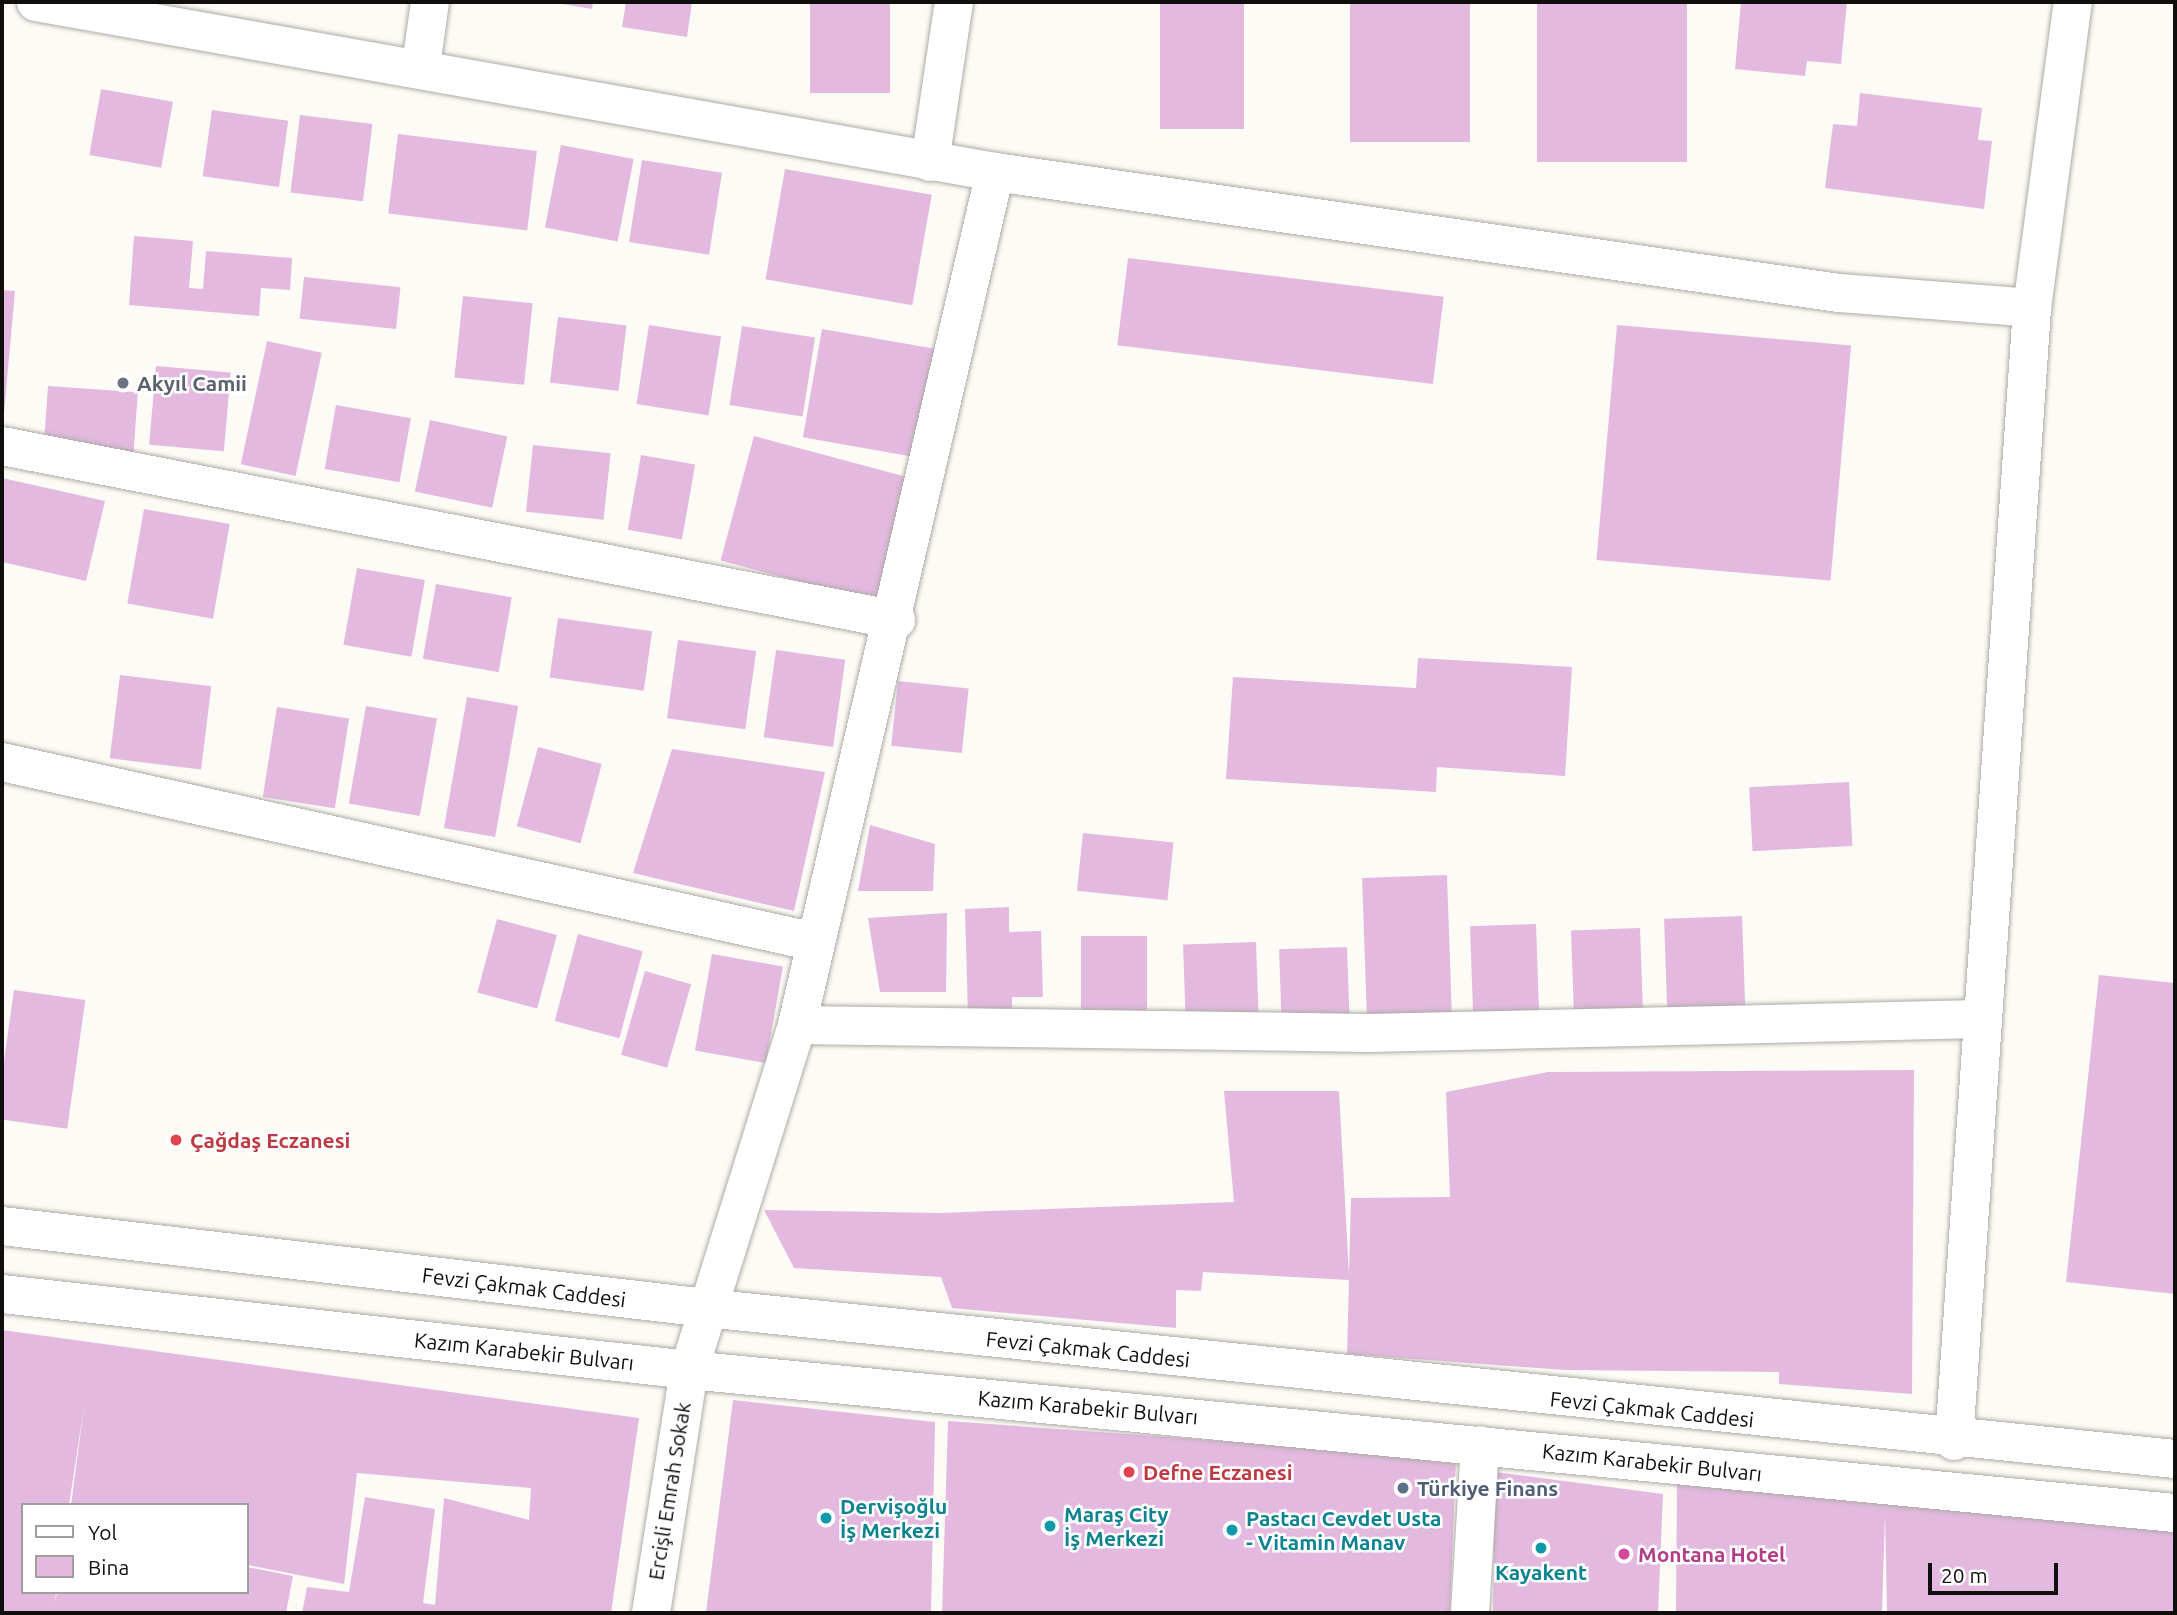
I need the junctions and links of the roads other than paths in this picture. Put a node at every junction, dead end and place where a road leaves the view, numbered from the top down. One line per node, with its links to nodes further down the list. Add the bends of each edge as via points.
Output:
1 (36, 2): 5 (street)
2 (430, 2): 5 (street)
3 (954, 2): 6 (street)
4 (2073, 2): 8 (street)
5 (421, 66): 6 (street)
6 (930, 162): 7 (street)
7 (995, 172): 8 (street, via 1839,293); 10 (street, Ercişli Emrah Sokak)
8 (2032, 308): 13 (street)
9 (2, 446): 10 (street)
10 (896, 620): 12 (street, Ercişli Emrah Sokak)
11 (2, 762): 12 (street)
12 (815, 942): 14 (street, Ercişli Emrah Sokak)
13 (1979, 1019): 14 (street, via 1368,1033); 19 (street)
14 (797, 1025): 17 (street, Ercişli Emrah Sokak)
15 (2, 1226): 17 (street, Fevzi Çakmak Caddesi)
16 (2, 1294): 18 (street, Kazım Karabekir Bulvarı)
17 (706, 1308): 18 (street, Ercişli Emrah Sokak); 19 (street, Fevzi Çakmak Caddesi)
18 (689, 1370): 20 (street, Kazım Karabekir Bulvarı); 23 (street, Ercişli Emrah Sokak)
19 (1954, 1441): 21 (street, Fevzi Çakmak Caddesi)
20 (1480, 1445): 22 (street, Kazım Karabekir Bulvarı); 24 (street)
21 (2175, 1459)
22 (2175, 1513)
23 (651, 1613)
24 (1470, 1613)

